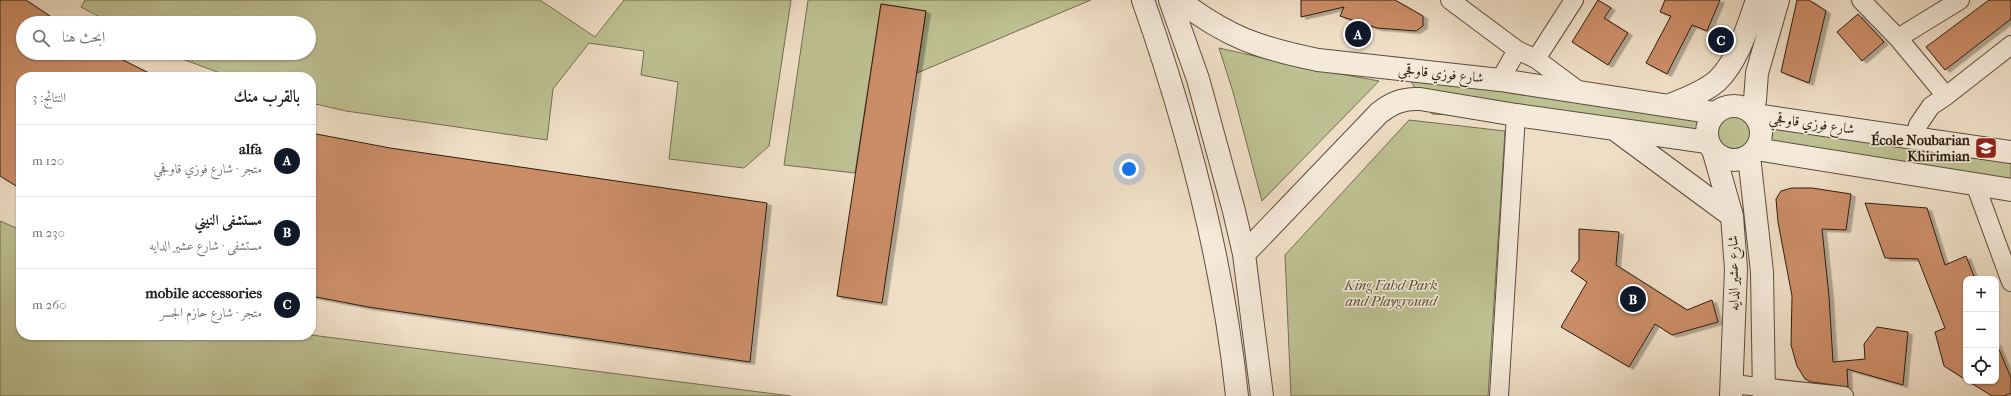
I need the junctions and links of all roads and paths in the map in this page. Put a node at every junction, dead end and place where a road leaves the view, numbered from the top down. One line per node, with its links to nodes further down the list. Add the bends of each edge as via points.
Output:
1 (1143, 0): 35 (street, via 1182,126 1214,247 1233,355)
2 (1170, 0): 31 (street, via 1188,47 1207,111)
3 (1179, 0): 14 (street, شارع فوزي قاوقجي, via 1216,26 1258,46 1318,60)
4 (1450, 0): 12 (street)
5 (1574, 0): 13 (street)
6 (1757, 0): 19 (street, via 1732,62 1717,80 1696,94)
7 (1778, 0): 21 (street, via 1757,73)
8 (1861, 0): 10 (street)
9 (1960, 0): 10 (street)
10 (1898, 38): 17 (street)
11 (2011, 45): 17 (street)
12 (1517, 50): 13 (street); 15 (street)
13 (1536, 59): 16 (street)
14 (1412, 70): 15 (street, شارع فوزي قاوقجي); 18 (street, via 1407,74 1404,85)
15 (1500, 80): 16 (street, شارع فوزي قاوقجي)
16 (1579, 91): 19 (street, شارع فوزي قاوقجي)
17 (1946, 96): 24 (street, via 1924,114)
18 (1410, 98): 22 (street, شارع فوزي قاوقجي); 31 (street, شارع فوزي قاوقجي, via 1379,113)
19 (1670, 105): 20 (street, شارع فوزي قاوقجي)
20 (1715, 113): 21 (street, via 1722,108 1738,106); 25 (street, via 1707,126)
21 (1753, 114): 24 (street, شارع فوزي قاوقجي); 26 (street, via 1761,132 1760,141)
22 (1516, 115): 23 (street, شارع فوزي قاوقجي); 37 (street)
23 (1615, 129): 25 (street, شارع فوزي قاوقجي); 30 (street)
24 (1915, 138): 27 (street, شارع فوزي قاوقجي)
25 (1711, 147): 26 (street, via 1727,160 1742,159); 30 (street, شارع عشير الدايه)
26 (1753, 152): 28 (street); 34 (street, شارع عشير الدايه, via 1762,272)
27 (2011, 152)
28 (1975, 184): 29 (street); 32 (street)
29 (2011, 190)
30 (1732, 216): 33 (street, شارع عشير الدايه, via 1736,269)
31 (1244, 254): 36 (street)
32 (2011, 282)
33 (1732, 390): 34 (street)
34 (1764, 392): 38 (street)
35 (1237, 396)
36 (1262, 396)
37 (1499, 396)
38 (1844, 396)

